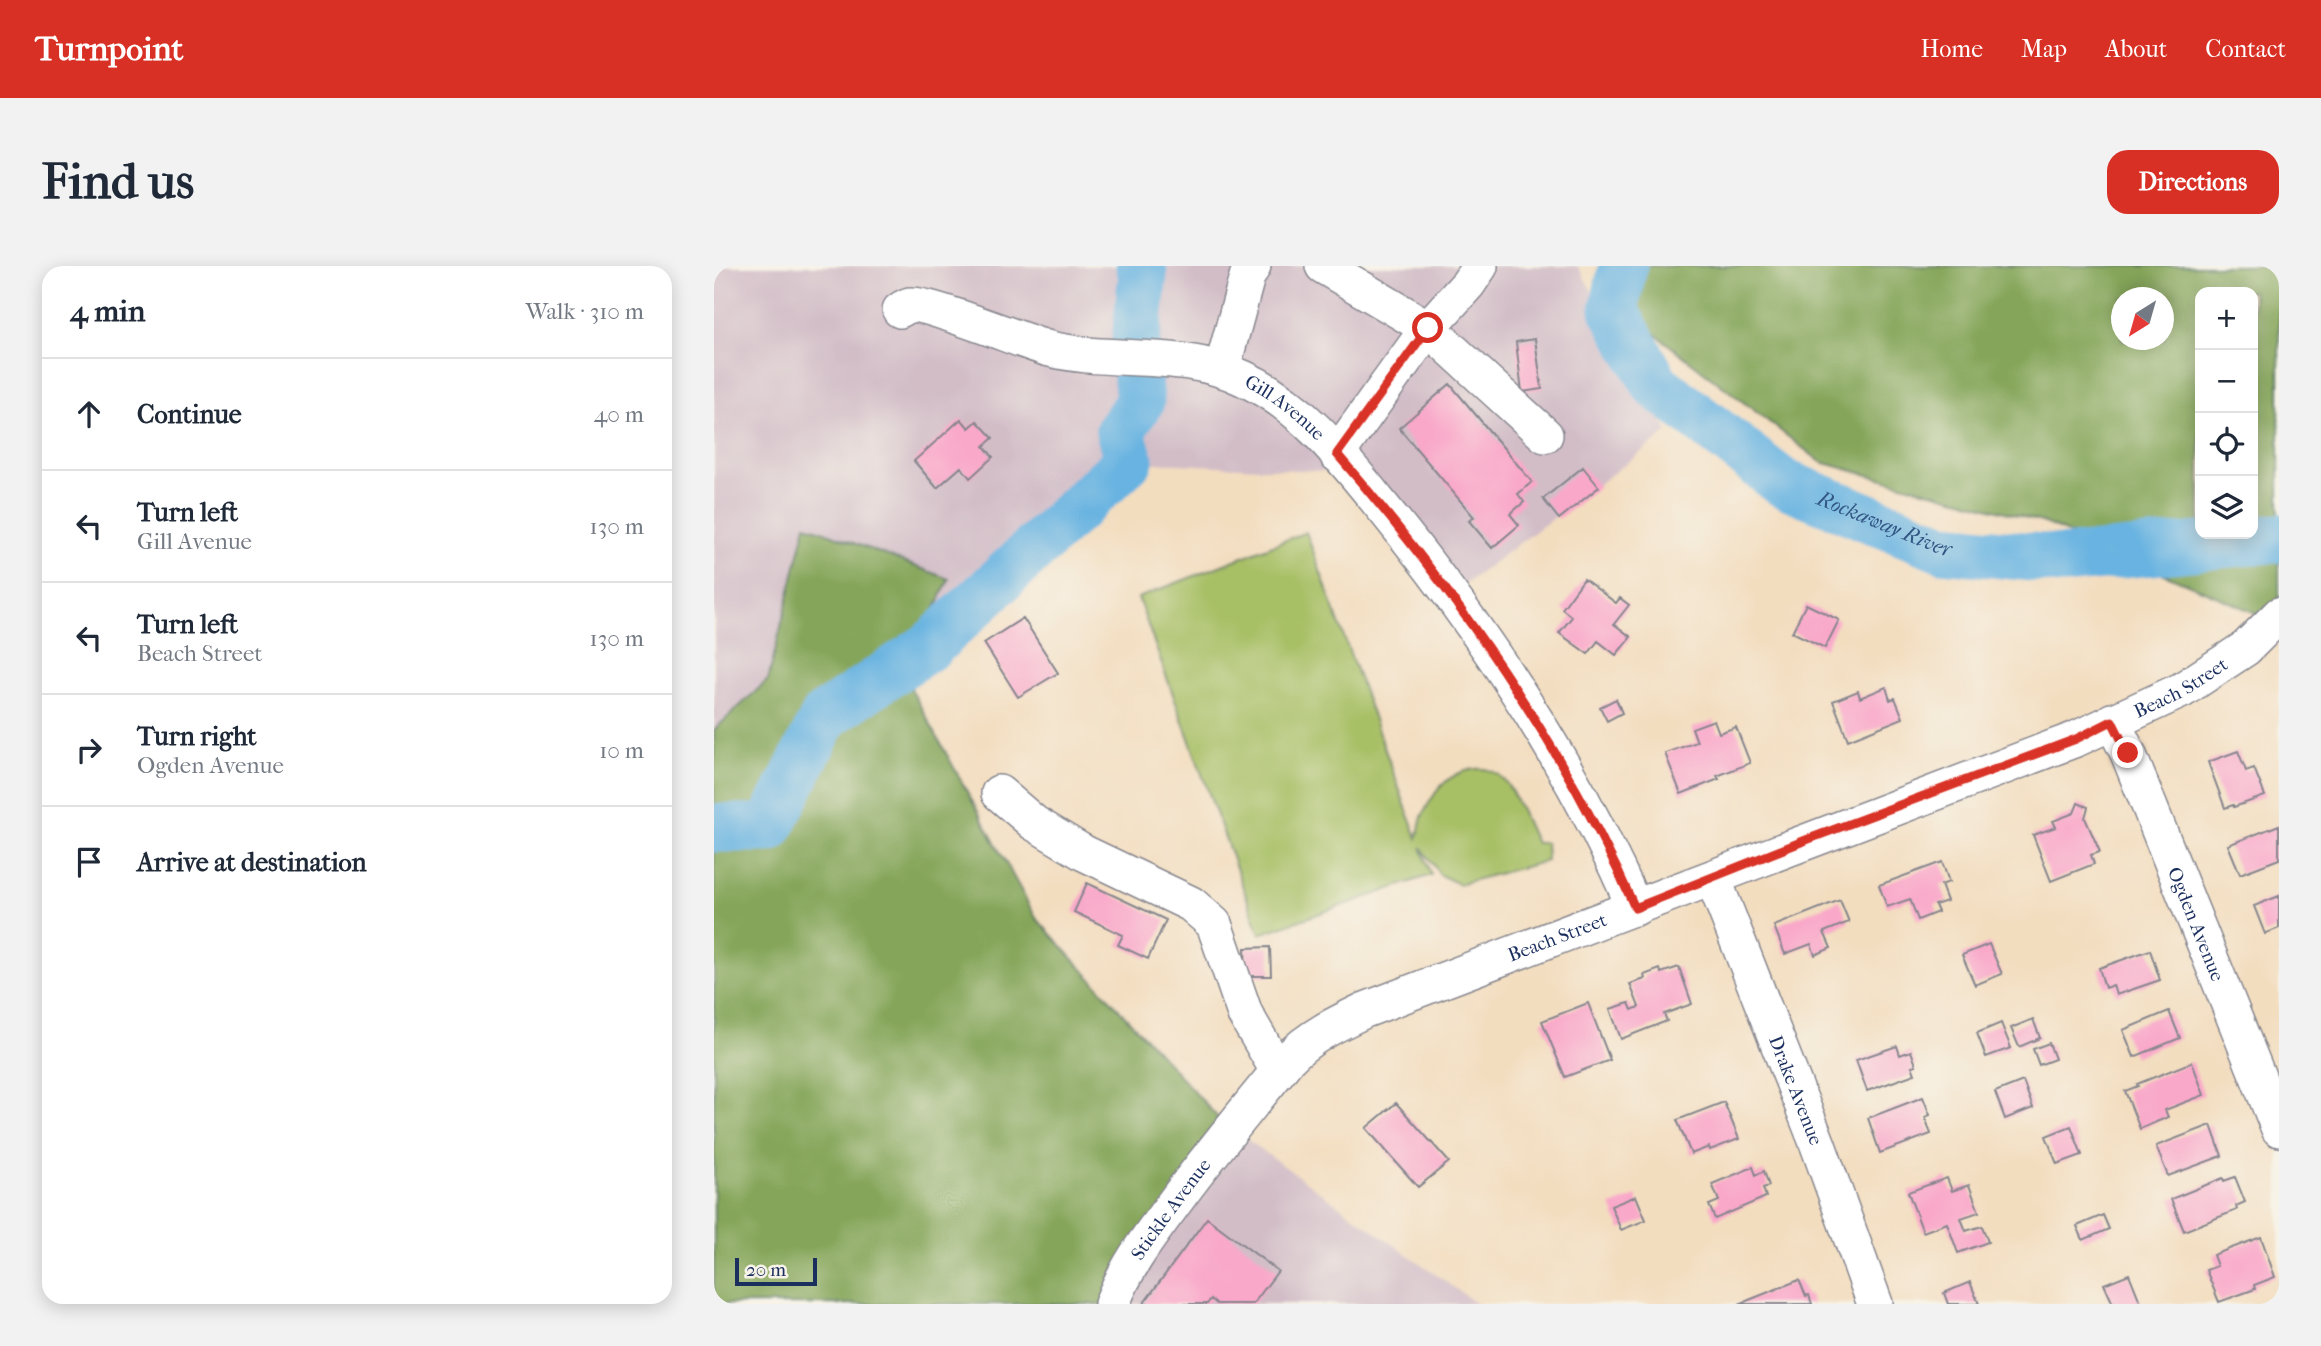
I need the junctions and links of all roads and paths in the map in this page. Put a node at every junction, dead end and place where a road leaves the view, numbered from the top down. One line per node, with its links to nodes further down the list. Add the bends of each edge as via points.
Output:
1 (1253, 266): 6 (street)
2 (1323, 266): 5 (street)
3 (1480, 266): 5 (street)
4 (900, 310): 6 (street, Gill Avenue, via 910,305 928,308 1066,353 1162,358)
5 (1428, 328): 7 (street); 8 (street)
6 (1222, 369): 8 (street, Gill Avenue, via 1272,392)
7 (1545, 435)
8 (1337, 454): 13 (street, Gill Avenue, via 1418,550 1511,680 1589,812)
9 (2279, 615): 10 (street, Beach Street, via 2246,648 2182,690)
10 (2112, 721): 12 (street, Beach Street, via 2076,739); 16 (street, Ogden Avenue)
11 (999, 793): 14 (street, via 1034,823 1084,853 1191,904 1214,924 1245,1014)
12 (1713, 878): 13 (street, Beach Street); 18 (street, Drake Avenue)
13 (1635, 908): 14 (street, Beach Street, via 1365,1010 1298,1048)
14 (1278, 1071): 15 (street, Beach Street)
15 (1240, 1119): 17 (street, Stickle Avenue, via 1139,1251)
16 (2279, 1129)
17 (1112, 1304)
18 (1875, 1304)

